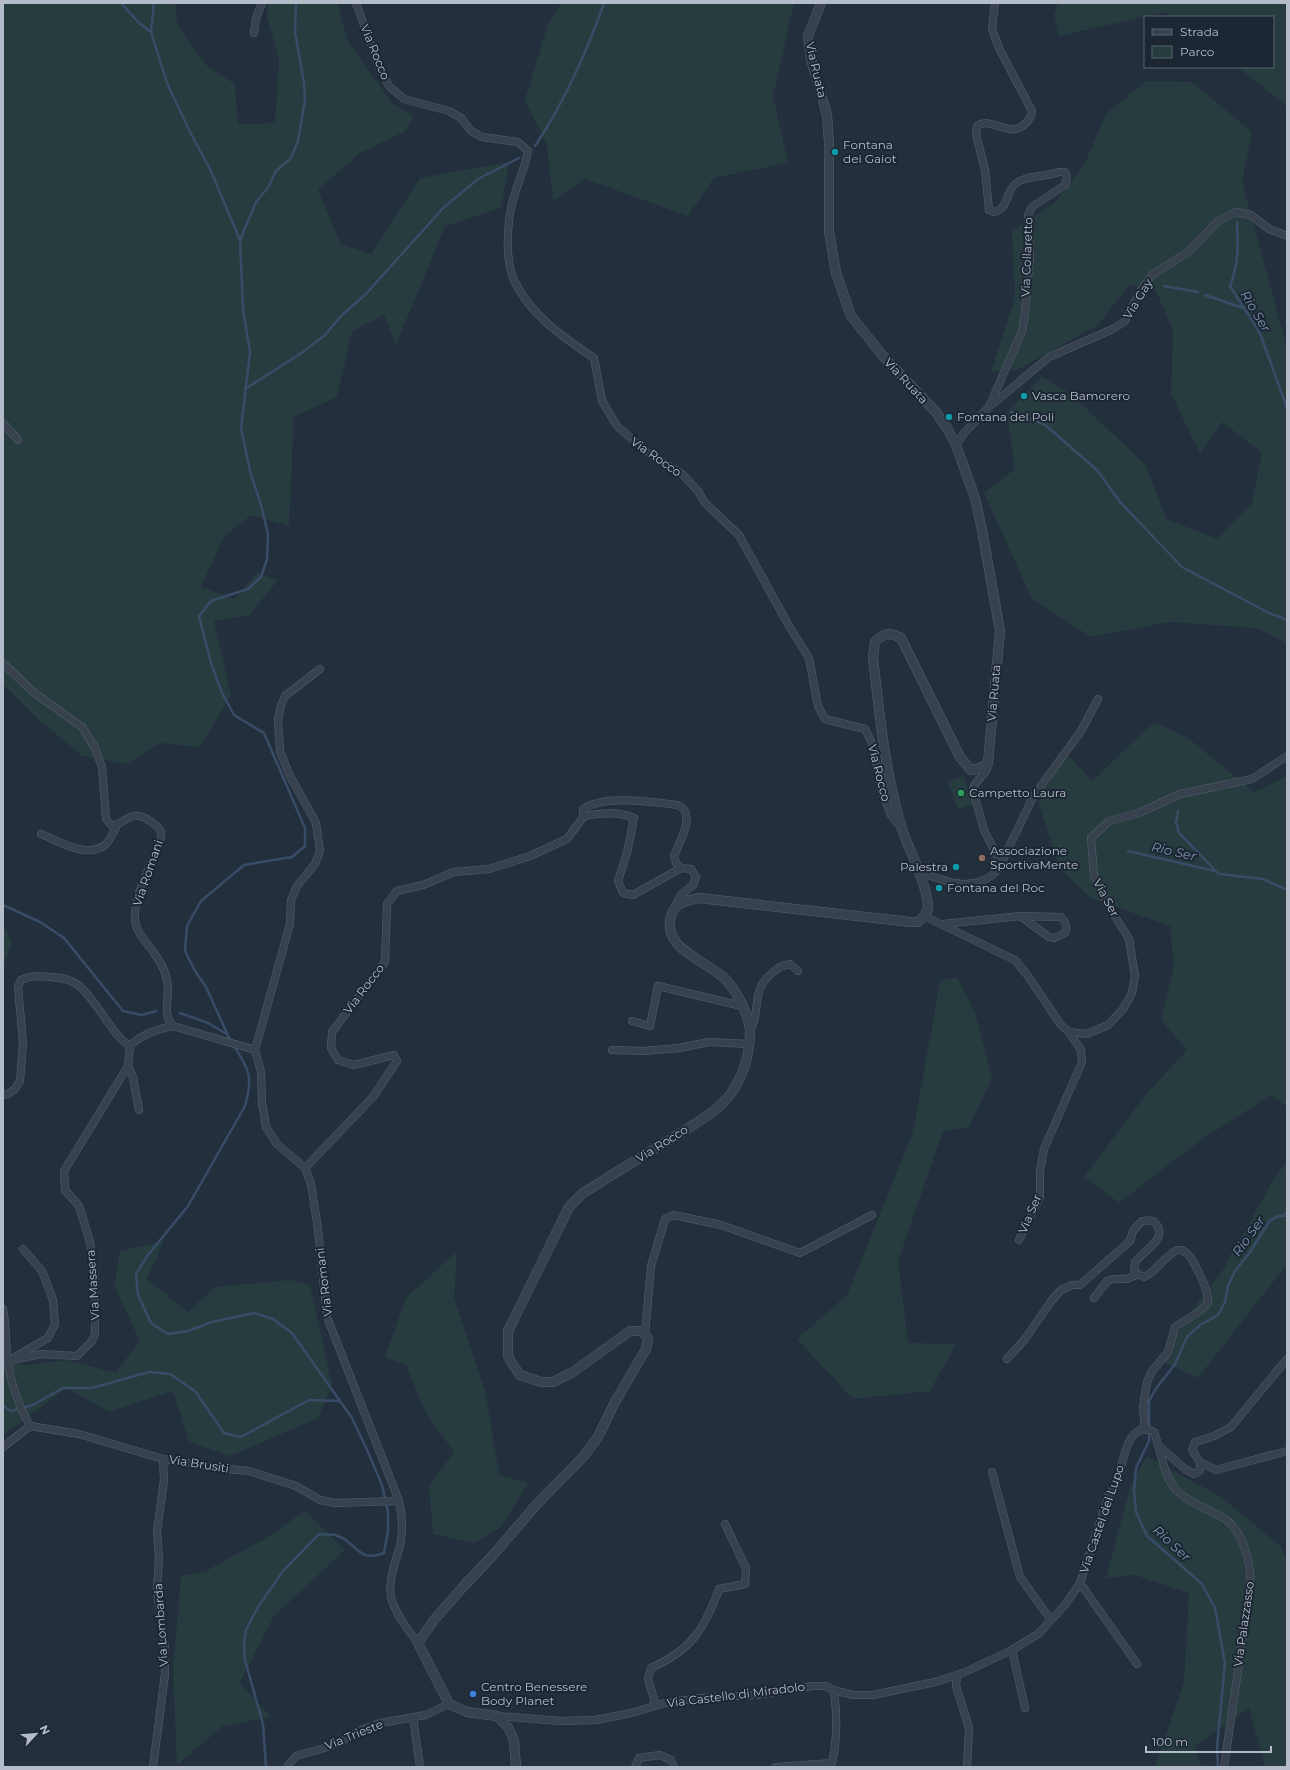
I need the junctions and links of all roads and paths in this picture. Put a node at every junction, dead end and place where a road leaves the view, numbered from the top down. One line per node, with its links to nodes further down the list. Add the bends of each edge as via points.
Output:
1 (262, 3): 5 (street)
2 (356, 3): 18 (street, Via Rocco, via 379,67 389,86 404,98 449,111 461,118 471,131 482,137 518,142 528,152 526,164 518,180 509,224 508,249 513,278 524,297 554,329 594,358 602,400 617,426 648,453 682,474 705,503 739,535 809,658 818,706 825,719 865,729 872,743 882,792 890,815)
3 (821, 3): 10 (street, Via Ruata, via 808,36 811,58 827,115 829,231 836,273 851,316 935,411)
4 (995, 3): 7 (street, Via Collaretto, via 992,29 1032,111 1032,116 1018,129 1006,129 985,122 976,126 985,170 988,210 994,212 1001,209 1014,185 1023,180 1059,172 1065,172 1067,177 1065,185 1032,207 1028,215 1030,255 1022,331)
5 (254, 33)
6 (1287, 236): 7 (street, Via Gay, via 1269,229 1251,215 1236,212 1218,221 1188,252 1152,275 1138,293 1125,321 1113,329 1049,357)
7 (989, 407): 10 (street, Via Gay)
8 (3, 423): 9 (street)
9 (18, 440)
10 (956, 445): 15 (street, Via Ruata, via 975,498 1000,631)
11 (3, 663): 17 (street, via 32,691 82,727 94,746 102,767 106,819 112,826)
12 (320, 669): 35 (street, via 285,696 280,713 280,751 289,774 316,823 320,851 315,864 297,886 291,900 290,924)
13 (1098, 699): 21 (street, via 1080,731 1034,797)
14 (1287, 756): 32 (street, Via Ser, via 1252,779 1180,794 1139,813 1109,821 1091,838 1094,876 1129,939 1135,976 1132,993 1123,1010 1108,1025 1087,1034)
15 (988, 763): 18 (street, Via Rocco, via 983,768 971,770 966,765 901,638 893,634 879,637 875,642 873,658 885,758 891,792); 21 (street, via 986,772 973,785 973,790 984,830 999,860)
16 (583, 817): 20 (street, Via Rocco, via 583,809 590,804 634,800 683,808 687,813 687,821 674,856 676,863); 20 (street, via 605,812 622,813 634,818 618,881 622,893 633,895); 40 (street, Via Rocco, via 567,839 530,856 489,869 454,872 423,885 397,892 387,904 385,962 332,1032 331,1048 338,1060 354,1065 394,1055 397,1061 373,1097)
17 (117, 825): 19 (street, via 106,844 93,849 76,849); 30 (street, Via Romani, via 135,815 148,820 162,832 137,899 135,918 139,933 164,970 169,989 167,1018)
18 (903, 831): 22 (street, Via Rocco)
19 (41, 834)
20 (682, 868): 23 (street, Via Rocco, via 691,869 696,876 693,885 681,895)
21 (998, 870): 22 (street, via 982,882 970,884 943,881)
22 (918, 871): 24 (street, Via Rocco, via 928,908)
23 (671, 914): 24 (street, via 677,906 699,898 910,922 918,922); 28 (street, Via Rocco, via 671,934 677,944 722,976)
24 (924, 916): 26 (street, Via Ser)
25 (1020, 916): 25 (street, Via Ser, via 1049,937 1055,938 1065,932 1065,920 1060,917); 26 (street, Via Ser)
26 (942, 924): 32 (street, Via Ser, via 1015,960 1061,1025)
27 (798, 971): 31 (street, Via Rocco, via 790,964 785,965 759,986 755,1021)
28 (742, 1006): 29 (street, via 658,986 650,1026); 31 (street, Via Rocco)
29 (632, 1021)
30 (173, 1026): 34 (street, via 152,1032); 35 (street)
31 (750, 1031): 33 (street, Via Rocco)
32 (1070, 1032): 42 (street, Via Ser, via 1081,1050 1082,1062 1044,1149 1040,1171 1040,1196)
33 (748, 1044): 36 (street, via 709,1042 644,1052); 47 (street, Via Rocco, via 747,1060 729,1096 710,1114 583,1192 569,1207 508,1331 508,1356 520,1375 541,1382 553,1382 573,1372 630,1331 642,1331)
34 (130, 1045): 37 (street); 38 (street, via 115,1034 100,1009 77,984 66,979 31,975 21,980 18,986 23,1043 20,1081 15,1089)
35 (255, 1050): 40 (street, via 261,1072 266,1126 277,1144)
36 (612, 1050)
37 (128, 1066): 39 (street, via 134,1077); 50 (street, Via Massera, via 64,1171 65,1190 79,1206 90,1242 95,1280 95,1334 92,1342 77,1356 41,1354)
38 (3, 1095)
39 (139, 1110)
40 (305, 1168): 59 (street, Via Romani, via 311,1184 318,1229 327,1317)
41 (872, 1215): 47 (street, via 800,1253 721,1225 674,1215 665,1219 651,1266)
42 (1019, 1240)
43 (22, 1249): 50 (street, via 42,1271 53,1300 54,1324 48,1338)
44 (1138, 1274): 45 (street, via 1127,1279 1114,1278 1106,1281); 48 (street, via 1134,1269 1135,1262 1158,1240 1160,1230 1156,1222 1150,1220 1142,1221 1130,1241 1080,1285 1072,1285 1061,1290); 52 (street, via 1144,1277 1151,1274 1172,1252 1179,1249 1186,1251 1204,1283 1208,1297 1208,1303 1200,1311 1175,1327 1168,1352 1152,1371 1147,1382 1143,1407)
45 (1094, 1298)
46 (3, 1309): 50 (street)
47 (645, 1335): 63 (street, via 648,1338 646,1349 598,1437 584,1456 462,1588)
48 (1007, 1359)
49 (1287, 1359): 57 (street, via 1231,1428 1195,1442 1192,1450)
50 (8, 1361): 51 (street, via 15,1397)
51 (30, 1426): 54 (street); 56 (street, Via Brusiti, via 79,1434)
52 (1148, 1430): 53 (street); 61 (street, Via Castel del Lupo, via 1135,1434 1125,1448 1116,1484 1106,1501)
53 (1160, 1446): 57 (street, via 1194,1474 1200,1471); 82 (street, Via Palazzasso, via 1166,1472 1177,1491 1191,1502 1224,1518 1237,1531 1245,1548 1251,1577)
54 (3, 1447)
55 (1287, 1451): 57 (street, via 1216,1470)
56 (163, 1459): 59 (street, Via Brusiti, via 249,1471 296,1486 320,1500 335,1503); 74 (street, Via Lombarda, via 164,1480 157,1531 157,1591 165,1647 165,1674)
57 (1200, 1462)
58 (992, 1472): 62 (street, via 1020,1576)
59 (397, 1501): 63 (street, Via Romani, via 402,1513 401,1535 392,1574 392,1601 403,1623)
60 (724, 1524): 69 (street, via 746,1568 745,1584 719,1589 708,1617 691,1642 671,1659 651,1668 648,1679)
61 (1080, 1583): 62 (street, Via Castel del Lupo); 65 (street, Via Castel del Lupo)
62 (1051, 1620): 64 (street, Via Castel del Lupo, via 1038,1634)
63 (418, 1643): 68 (street)
64 (1012, 1650): 66 (street, Via Castel del Lupo); 70 (street)
65 (1137, 1664)
66 (957, 1675): 67 (street, Via Castel del Lupo, via 873,1695 853,1695); 81 (street, via 956,1686 969,1728)
67 (833, 1690): 69 (street, Via Castello di Miradolo, via 826,1686 813,1686 757,1695 700,1698); 73 (street, via 835,1700)
68 (449, 1704): 71 (street, via 467,1712); 72 (street, Via Trieste, via 436,1712)
69 (656, 1706): 71 (street, Via Castello di Miradolo, via 596,1720 561,1721)
70 (1025, 1708)
71 (497, 1716): 77 (street, via 508,1727 514,1740)
72 (413, 1718): 75 (street, Via Trieste, via 380,1723 361,1730 335,1745 296,1756); 76 (street)
73 (832, 1765): 80 (street)
74 (153, 1767)
75 (287, 1767)
76 (420, 1767)
77 (516, 1767)
78 (635, 1767): 79 (street, via 638,1758 660,1755 671,1760)
79 (674, 1767)
80 (776, 1767)
81 (967, 1767)
82 (1224, 1767)

